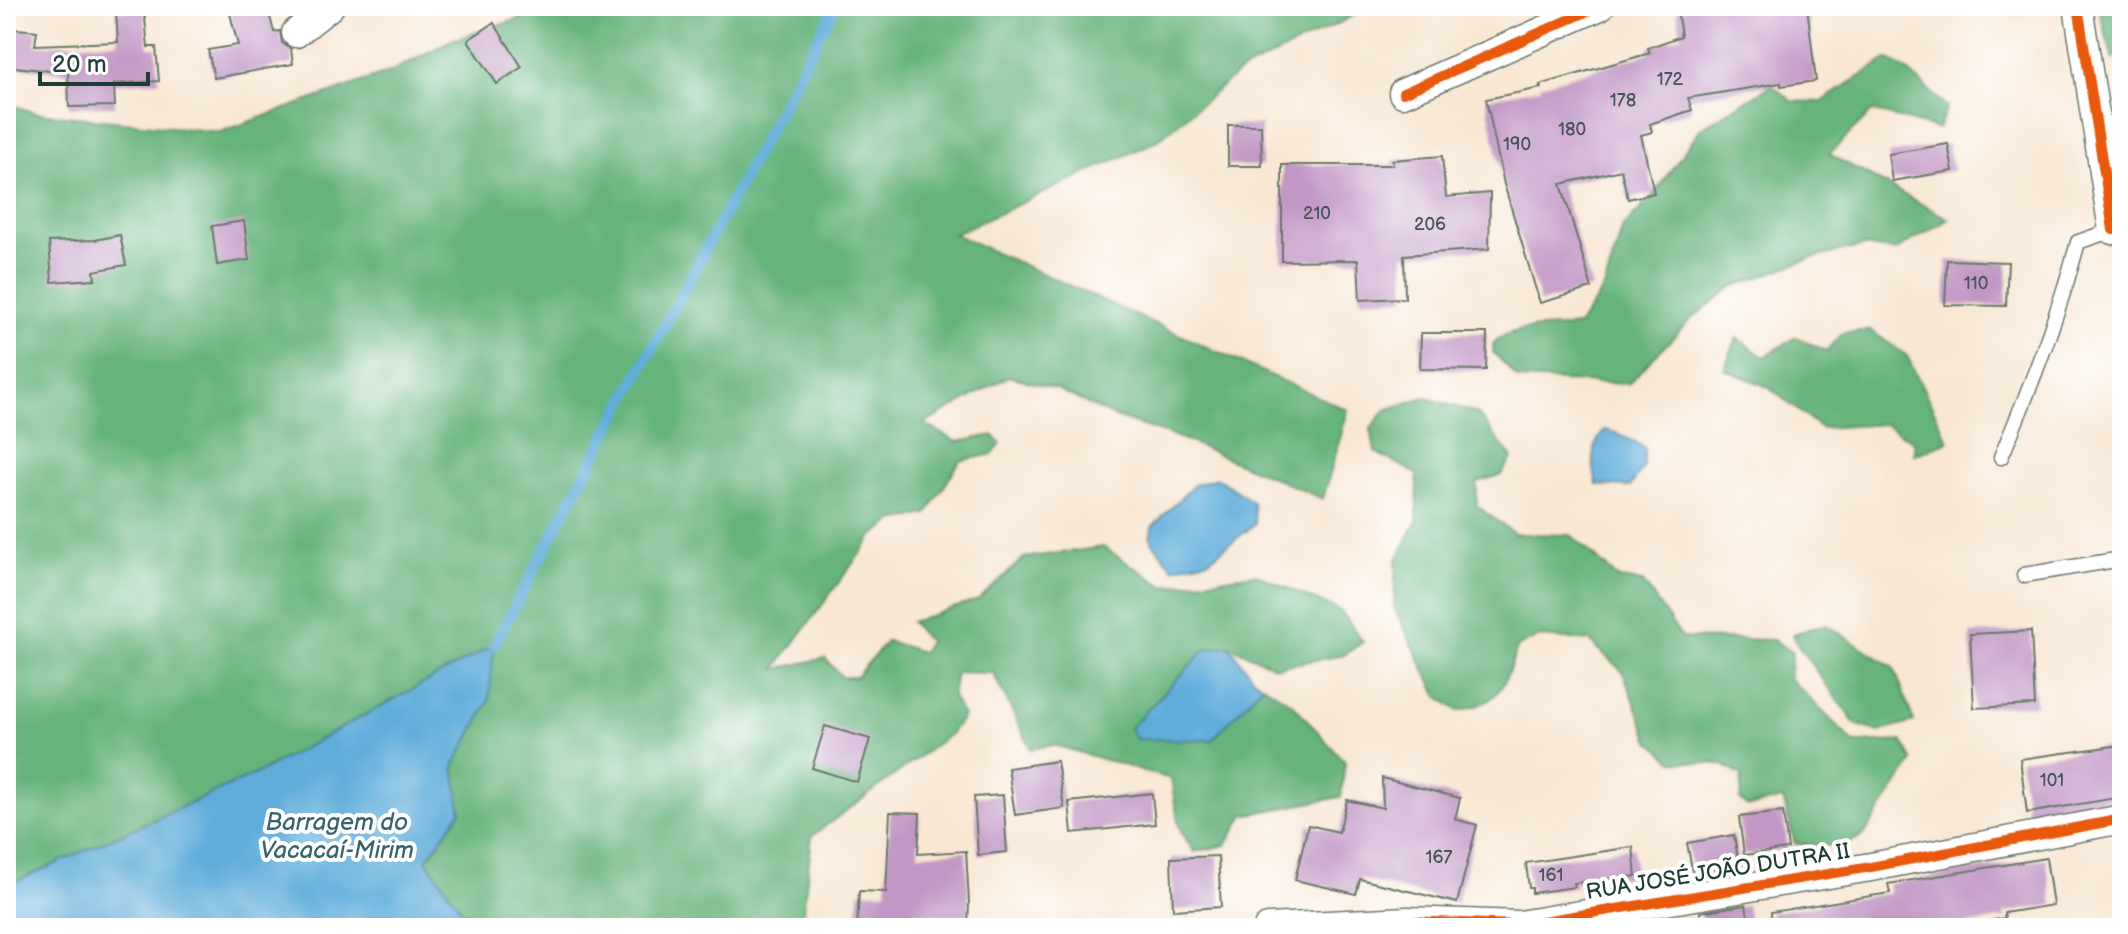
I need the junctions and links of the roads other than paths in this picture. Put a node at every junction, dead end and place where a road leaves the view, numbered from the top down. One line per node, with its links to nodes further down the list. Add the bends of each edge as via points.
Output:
1 (330, 6): 4 (street)
2 (1600, 6): 5 (street)
3 (2078, 6): 6 (street)
4 (296, 33)
5 (1403, 93)
6 (2117, 229): 7 (lane, via 2078,242 2062,302)
7 (2001, 457)
8 (2122, 559): 9 (lane)
9 (2024, 575)
10 (2122, 819): 11 (street, RUA JOSÉ JOÃO DUTRA II, via 1519,925 1407,921)
11 (1268, 928)

